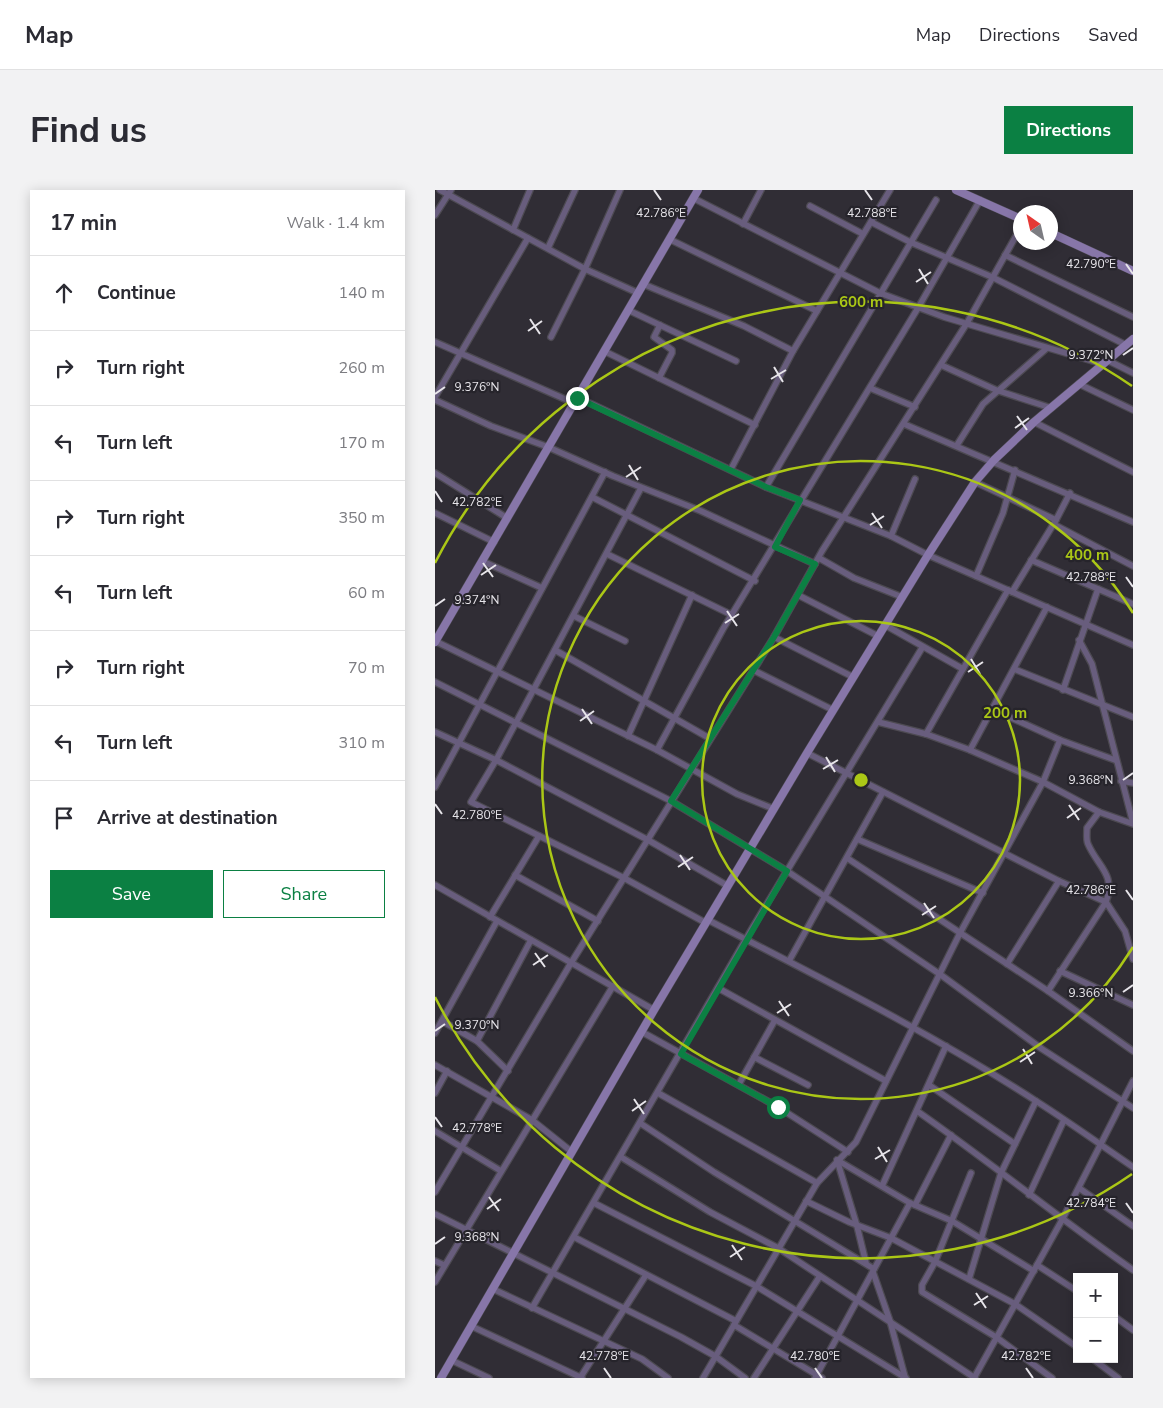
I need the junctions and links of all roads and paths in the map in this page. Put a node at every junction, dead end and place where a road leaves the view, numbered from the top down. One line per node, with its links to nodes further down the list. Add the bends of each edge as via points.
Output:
1 (440, 190): 9 (street)
2 (530, 190): 18 (street)
3 (575, 190): 25 (street)
4 (621, 190): 28 (street)
5 (698, 190): 10 (street)
6 (761, 190): 17 (street)
7 (890, 190): 16 (street)
8 (956, 190): 12 (street)
9 (450, 192): 14 (street); 18 (street)
10 (693, 198): 17 (street); 22 (street)
11 (936, 200): 24 (street)
12 (980, 200): 15 (street); 27 (street)
13 (810, 206): 19 (street)
14 (435, 215)
15 (1013, 215)
16 (871, 222): 19 (street); 24 (street)
17 (743, 224): 30 (street)
18 (513, 230): 21 (street)
19 (863, 234): 30 (street)
20 (1058, 236): 29 (street)
21 (528, 238): 25 (street); 48 (street)
22 (669, 239): 32 (street); 37 (street)
23 (1013, 241): 26 (street)
24 (910, 242): 27 (street); 34 (street)
25 (548, 248): 28 (street)
26 (1005, 255): 31 (street); 38 (street)
27 (947, 257): 31 (street); 35 (street)
28 (585, 269): 33 (street); 41 (street)
29 (1133, 271)
30 (840, 274): 34 (street); 37 (street)
31 (992, 278): 39 (street); 44 (street)
32 (643, 284): 33 (street); 47 (street, via 744,326)
33 (637, 293): 36 (street)
34 (880, 293): 35 (street); 75 (street)
35 (918, 308): 39 (street); 55 (street)
36 (628, 310): 40 (street); 46 (street)
37 (817, 311): 47 (street)
38 (1133, 317)
39 (967, 322): 45 (street); 51 (street)
40 (660, 325): 49 (street); 53 (street, via 654,338 672,353)
41 (551, 336)
42 (1133, 339): 44 (street)
43 (435, 342): 48 (street)
44 (1126, 346): 50 (street)
45 (1047, 348): 50 (street); 56 (street)
46 (604, 351): 53 (street); 58 (street)
47 (793, 351): 64 (street)
48 (460, 352): 57 (street); 58 (street)
49 (736, 361)
50 (1105, 362): 52 (street); 54 (street)
51 (941, 365): 56 (street); 59 (street)
52 (1133, 372)
53 (659, 378): 64 (street)
54 (1079, 384): 60 (street); 61 (street)
55 (870, 388): 59 (street); 80 (street)
56 (996, 390): 60 (street); 65 (street, via 969,423)
57 (435, 399): 66 (street, via 491,426)
58 (576, 400): 66 (street); 68 (street)
59 (915, 407): 63 (street)
60 (1051, 408): 62 (street)
61 (1133, 410)
62 (1034, 422): 67 (street); 71 (street)
63 (904, 424): 65 (street); 84 (street)
64 (755, 425): 68 (street)
65 (957, 445): 67 (street)
66 (548, 447): 70 (street); 83 (street)
67 (994, 460): 69 (street); 74 (street)
68 (731, 469): 75 (street)
69 (1015, 470): 77 (street); 79 (street)
70 (605, 472): 76 (street); 78 (street)
71 (1133, 472)
72 (435, 473): 83 (street)
73 (915, 479): 87 (street)
74 (975, 482): 79 (street); 91 (street)
75 (766, 487): 80 (street)
76 (641, 488): 82 (street); 89 (street, via 701,511)
77 (1069, 493): 85 (street); 86 (street)
78 (592, 497): 82 (street); 99 (street)
79 (1008, 497): 85 (street); 97 (street)
80 (800, 500): 84 (street); 89 (street)
81 (435, 513): 88 (street)
82 (628, 514): 90 (street); 98 (street)
83 (507, 518): 88 (street)
84 (845, 518): 87 (street); 92 (street)
85 (1055, 522): 93 (street); 96 (street)
86 (1133, 522)
87 (891, 536): 91 (street)
88 (494, 542): 94 (street)
89 (775, 547): 95 (street); 98 (street)
90 (607, 554): 102 (street); 108 (street)
91 (928, 555): 97 (street); 104 (street)
92 (819, 558): 95 (street); 104 (street, via 853,578)
93 (1031, 560): 100 (street); 101 (street)
94 (482, 561): 99 (street); 115 (street)
95 (815, 564): 103 (street)
96 (1133, 566)
97 (976, 576): 101 (street)
98 (755, 581): 107 (street)
99 (542, 588): 122 (street)
100 (1098, 589): 105 (street); 109 (street)
101 (1010, 591): 106 (street); 119 (street)
102 (692, 595): 107 (street); 127 (street)
103 (798, 595): 111 (street); 112 (street)
104 (902, 598): 110 (street)
105 (1133, 604)
106 (1047, 607): 109 (street); 121 (street)
107 (732, 614): 132 (street)
108 (574, 616): 114 (street); 118 (street)
109 (1084, 624): 113 (street); 116 (street)
110 (885, 625): 111 (street); 117 (street)
111 (878, 636): 123 (street)
112 (774, 637): 120 (street); 123 (street)
113 (1079, 640): 126 (street); 129 (street, via 1091,664)
114 (625, 641)
115 (435, 642): 122 (street)
116 (1133, 645)
117 (922, 648): 119 (street); 135 (street)
118 (555, 650): 125 (street); 127 (street)
119 (963, 669): 137 (street)
120 (753, 670): 130 (street); 139 (street)
121 (1014, 670): 126 (street); 131 (street)
122 (497, 672): 125 (street); 128 (street)
123 (853, 677): 130 (street)
124 (435, 682): 128 (street)
125 (534, 689): 134 (street); 138 (street)
126 (1063, 690): 129 (street)
127 (645, 700): 132 (street); 138 (street)
128 (480, 704): 134 (street); 141 (street)
129 (1102, 705): 133 (street); 146 (street)
130 (833, 710): 144 (street)
131 (992, 710): 140 (street); 143 (street)
132 (675, 717): 139 (street); 142 (street)
133 (1133, 717)
134 (516, 722): 145 (street); 154 (street)
135 (878, 722): 137 (street); 148 (street)
136 (435, 732): 141 (street)
137 (927, 734): 143 (street)
138 (628, 736): 142 (street)
139 (709, 738): 147 (street)
140 (1060, 740): 146 (street); 150 (street)
141 (458, 744): 145 (street); 152 (street)
142 (657, 750): 147 (street)
143 (970, 750): 150 (street)
144 (807, 753): 148 (street); 155 (street)
145 (496, 760): 158 (street, via 471,802); 160 (street)
146 (1115, 760): 149 (street)
147 (691, 769): 154 (street); 155 (street, via 737,794)
148 (845, 773): 153 (street); 164 (street)
149 (1121, 781): 151 (street); 157 (street)
150 (1043, 782): 156 (street); 162 (street)
151 (1133, 782)
152 (435, 787)
153 (883, 792): 159 (street); 162 (street)
154 (671, 801): 160 (street); 161 (street)
155 (774, 809): 161 (street)
156 (1099, 812): 157 (street); 172 (street, via 1087,828 1087,843 1107,876 1110,890)
157 (1133, 823)
158 (539, 836): 165 (street); 166 (street)
159 (857, 839): 163 (street); 170 (street)
160 (647, 840): 166 (street); 169 (street)
161 (750, 849): 164 (street); 169 (street)
162 (1005, 853): 167 (street); 170 (street)
163 (847, 858): 171 (street); 177 (street)
164 (787, 871): 171 (street); 179 (street)
165 (515, 875): 173 (street); 175 (street)
166 (624, 878): 175 (street); 176 (street)
167 (1059, 881): 172 (street); 183 (street)
168 (435, 885): 173 (street)
169 (728, 886): 176 (street)
170 (983, 893): 177 (street)
171 (826, 896): 181 (street); 185 (street)
172 (1106, 902): 180 (street, via 1125,931); 184 (street)
173 (490, 917): 174 (street)
174 (497, 921): 178 (street); 191 (street)
175 (597, 921): 182 (street)
176 (707, 921): 179 (street); 190 (street)
177 (961, 933): 183 (street); 185 (street)
178 (531, 940): 182 (street); 196 (street)
179 (746, 940): 181 (street); 187 (street)
180 (1133, 959)
181 (789, 961): 193 (street)
182 (571, 963): 186 (street); 203 (street)
183 (1007, 964): 188 (street)
184 (1060, 971): 188 (street); 189 (street)
185 (941, 975): 193 (street); 212 (street, via 1042,1048)
186 (613, 986): 190 (street); 216 (street)
187 (718, 988): 192 (street); 199 (street)
188 (1047, 991): 198 (street)
189 (1133, 1005)
190 (654, 1010): 194 (street)
191 (442, 1020): 195 (street); 196 (street)
192 (775, 1020): 200 (street); 204 (street)
193 (912, 1029): 197 (street); 204 (street)
194 (642, 1032): 199 (street); 224 (street)
195 (435, 1033)
196 (477, 1041): 203 (street)
197 (946, 1046): 208 (street); 213 (street)
198 (1133, 1051)
199 (681, 1054): 206 (street); 209 (street)
200 (754, 1057): 206 (street); 207 (street)
201 (435, 1065): 202 (street)
202 (447, 1071): 210 (street); 211 (street)
203 (508, 1071): 211 (street)
204 (886, 1081): 225 (street)
205 (1133, 1081): 212 (street)
206 (739, 1084): 225 (street)
207 (807, 1085)
208 (929, 1085): 215 (street); 221 (street)
209 (658, 1092): 218 (street); 232 (street)
210 (435, 1093)
211 (493, 1097): 216 (street); 223 (street)
212 (1123, 1100): 214 (street); 222 (street)
213 (1036, 1101): 217 (street); 221 (street)
214 (1133, 1108)
215 (917, 1111): 220 (street); 233 (street)
216 (531, 1120): 224 (street); 229 (street)
217 (1064, 1120): 222 (street); 236 (street)
218 (640, 1123): 226 (street); 241 (street)
219 (435, 1131): 223 (street)
220 (951, 1135): 231 (street); 239 (street)
221 (1015, 1144): 231 (street)
222 (1100, 1145): 228 (street); 234 (street)
223 (462, 1148): 229 (street); 235 (street)
224 (572, 1152): 251 (street)
225 (848, 1152): 227 (street)
226 (621, 1157): 238 (street); 250 (street, via 710,1212)
227 (837, 1160): 232 (street); 233 (street); 244 (street)
228 (1133, 1167)
229 (501, 1171): 246 (street)
230 (971, 1172): 243 (street)
231 (1001, 1173): 236 (street); 249 (street)
232 (817, 1183): 237 (street)
233 (883, 1186): 239 (street)
234 (1079, 1188): 242 (street); 245 (street)
235 (435, 1192)
236 (1029, 1195): 242 (street)
237 (806, 1201): 241 (street); 244 (street)
238 (594, 1203): 247 (street); 264 (street)
239 (913, 1204): 243 (street); 248 (street)
240 (435, 1214): 246 (street)
241 (795, 1220): 250 (street); 254 (street)
242 (1062, 1220): 256 (street); 258 (street)
243 (952, 1221): 249 (street); 253 (street)
244 (857, 1226): 248 (street); 254 (street)
245 (1133, 1226)
246 (466, 1229): 251 (street); 255 (street)
247 (574, 1237): 259 (street); 260 (street)
248 (891, 1238): 253 (street); 257 (street)
249 (980, 1238): 256 (street); 262 (street)
250 (778, 1248): 261 (street); 264 (street)
251 (513, 1254): 259 (street); 265 (street)
252 (435, 1261): 255 (street)
253 (935, 1262): 262 (street); 278 (street, via 922,1285 922,1292)
254 (866, 1263): 257 (street)
255 (444, 1266): 263 (street)
256 (1035, 1268): 266 (street); 268 (street)
257 (874, 1270): 267 (street); 273 (street)
258 (1133, 1270)
259 (553, 1272): 269 (street); 270 (street)
260 (646, 1275): 270 (street); 274 (street)
261 (820, 1276): 267 (street); 271 (street)
262 (969, 1279): 268 (street)
263 (435, 1282)
264 (756, 1286): 271 (street); 274 (street)
265 (493, 1289): 269 (street); 275 (street)
266 (1073, 1289)
267 (857, 1300): 273 (street); 277 (street)
268 (1015, 1304): 278 (street); 280 (street)
269 (532, 1308): 279 (street)
270 (625, 1308): 279 (street); 282 (street)
271 (797, 1311): 277 (street); 281 (street)
272 (1117, 1318): 276 (street)
273 (890, 1321): 293 (street); 294 (street)
274 (735, 1323): 281 (street); 282 (street)
275 (471, 1326): 283 (street); 288 (street)
276 (1133, 1330)
277 (838, 1336): 285 (street); 293 (street)
278 (996, 1337): 294 (street); 295 (street)
279 (603, 1342): 288 (street); 289 (street, via 642,1359)
280 (1073, 1344)
281 (773, 1348): 285 (street); 292 (street)
282 (715, 1356): 290 (street); 291 (street)
283 (451, 1360): 286 (street); 287 (street)
284 (1098, 1363): 296 (street)
285 (818, 1377)
286 (441, 1378)
287 (489, 1378)
288 (581, 1378)
289 (668, 1378)
290 (703, 1378)
291 (745, 1378)
292 (754, 1378)
293 (905, 1378)
294 (974, 1378)
295 (1052, 1378)
296 (1118, 1378)

